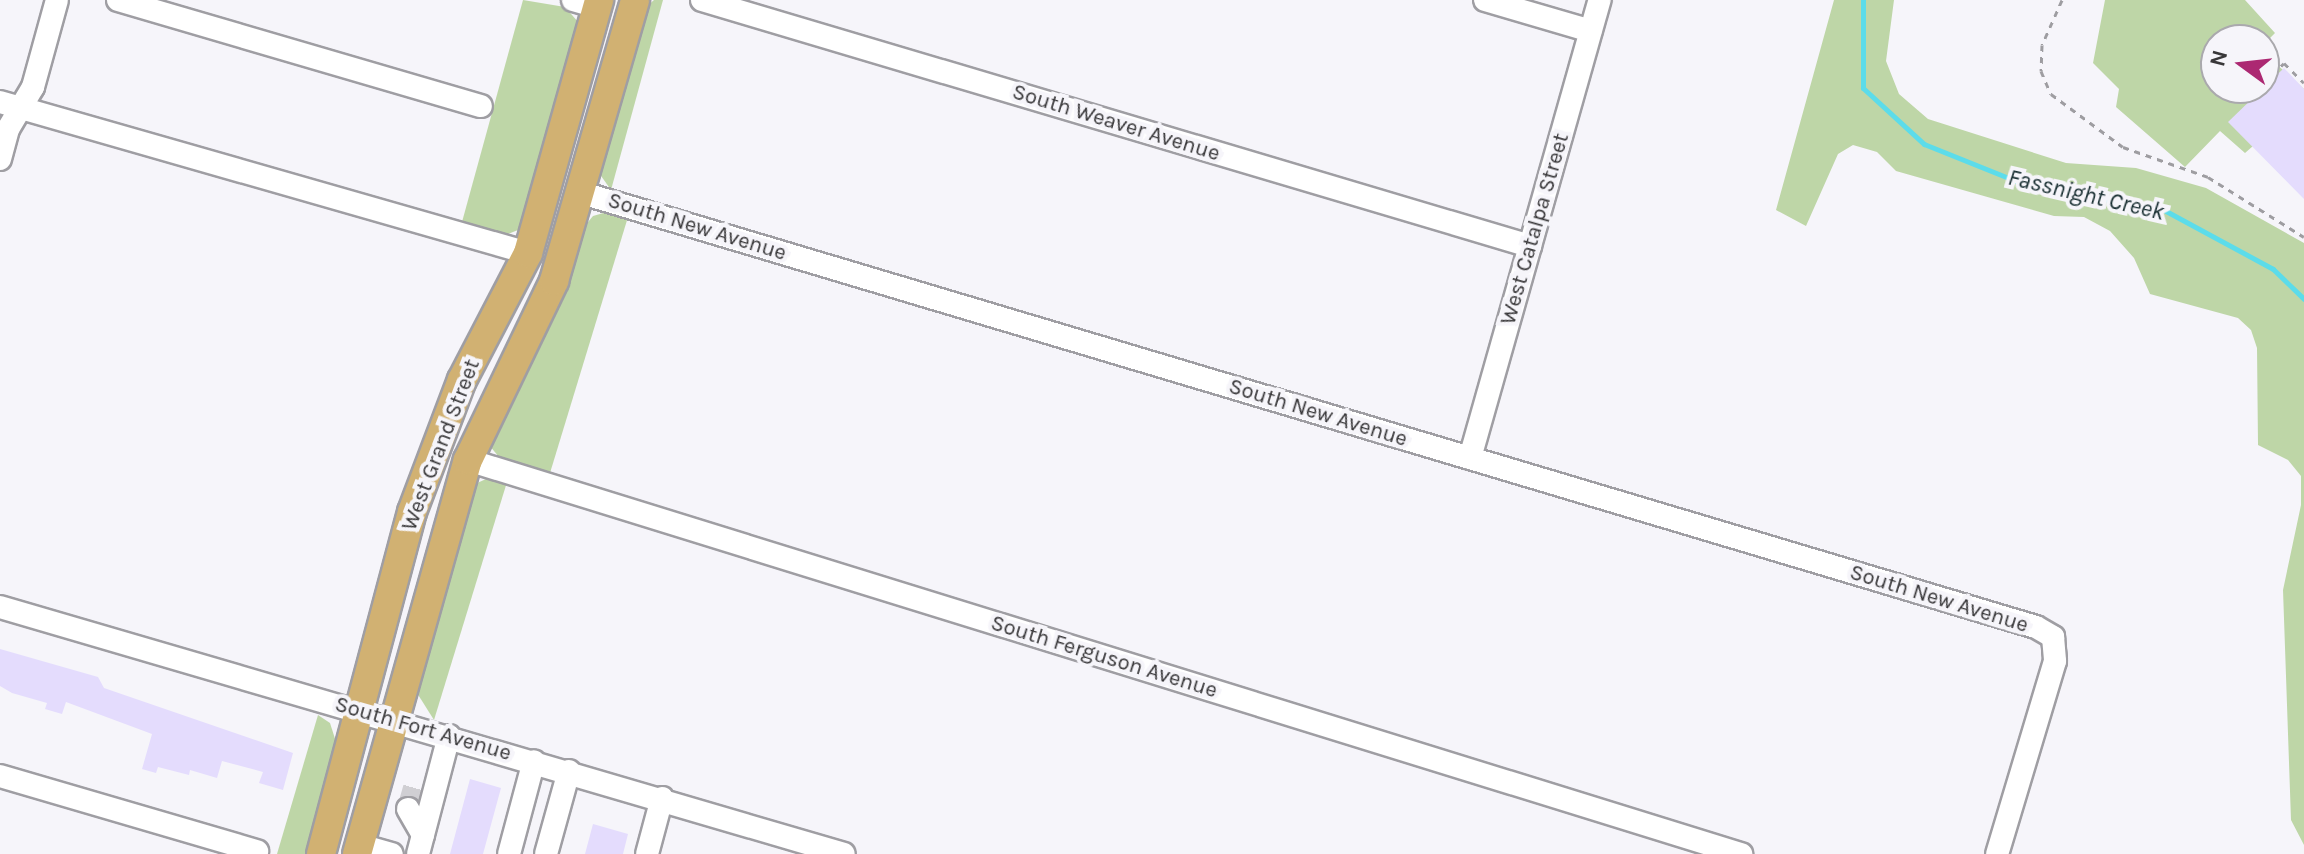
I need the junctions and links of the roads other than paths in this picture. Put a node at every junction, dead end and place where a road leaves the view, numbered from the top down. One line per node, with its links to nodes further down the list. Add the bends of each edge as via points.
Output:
1 (57, 0): 9 (street, via 33,87)
2 (118, 0): 10 (street)
3 (635, 0): 12 (main road, West Grand Street)
4 (702, 0): 13 (street, South Weaver Avenue)
5 (1485, 0): 8 (street)
6 (1600, 0): 8 (street, West Catalpa Street)
7 (590, 2): 14 (main road, West Grand Street)
8 (1591, 31): 13 (street, West Catalpa Street)
9 (10, 105): 11 (street); 14 (street)
10 (481, 106)
11 (0, 159)
12 (582, 193): 15 (street, South New Avenue); 16 (main road, West Grand Street, via 554,281)
13 (1530, 246): 15 (street, West Catalpa Street)
14 (528, 253): 18 (main road, West Grand Street, via 462,380 412,512)
15 (1470, 458): 38 (street, South New Avenue, via 2036,627 2053,637 2055,661)
16 (468, 460): 19 (main road, West Grand Street); 37 (street, South Ferguson Avenue)
17 (0, 607): 18 (street, South Fort Avenue)
18 (360, 710): 19 (street, South Fort Avenue); 31 (main road, West Grand Street)
19 (393, 720): 20 (street, South Fort Avenue); 29 (main road, West Grand Street)
20 (449, 736): 21 (street, South Fort Avenue); 22 (street)
21 (534, 761): 23 (street, South Fort Avenue); 33 (street)
22 (440, 769): 25 (street); 28 (street)
23 (569, 771): 26 (street, South Fort Avenue); 34 (street)
24 (0, 776): 30 (street)
25 (415, 784)
26 (662, 798): 35 (street); 36 (street, South Fort Avenue)
27 (408, 809): 28 (street)
28 (420, 844)
29 (358, 850): 32 (street)
30 (257, 851)
31 (321, 854)
32 (392, 854)
33 (509, 854)
34 (546, 854)
35 (647, 854)
36 (844, 854)
37 (1741, 854)
38 (1997, 854)

